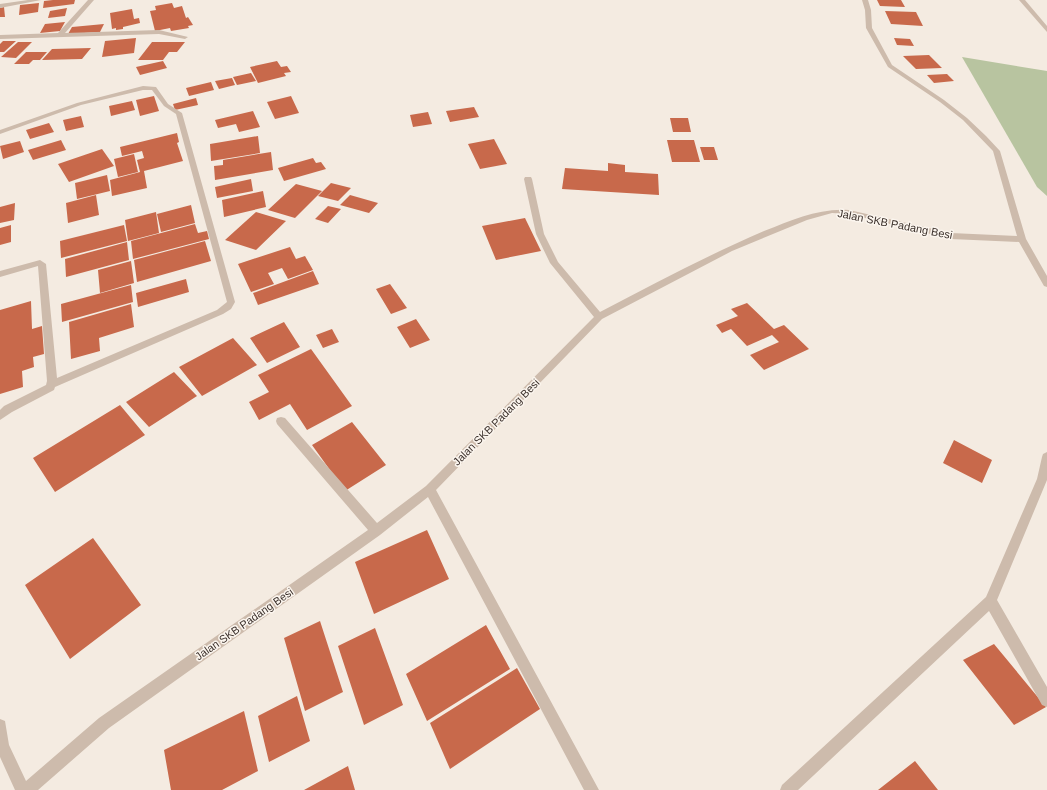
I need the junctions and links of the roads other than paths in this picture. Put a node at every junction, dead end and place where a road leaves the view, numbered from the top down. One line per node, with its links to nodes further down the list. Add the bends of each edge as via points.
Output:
1 (38, 0): 5 (street)
2 (91, 0): 7 (street)
3 (865, 0): 12 (street, via 869,28 890,66 966,120 996,151)
4 (1022, 0): 6 (street)
5 (0, 6)
6 (1047, 30)
7 (60, 35): 8 (street, via 159,32); 9 (street)
8 (185, 37)
9 (0, 38)
10 (0, 132): 16 (street, via 79,104 143,88 154,88 166,105 179,113 231,302 220,312)
11 (528, 179): 15 (street, via 540,234 554,263)
12 (1022, 239): 14 (street); 15 (street, Jalan SKB Padang Besi, via 951,236 849,212 832,211 804,218 730,249)
13 (0, 274): 16 (street, via 42,264)
14 (1047, 284)
15 (599, 317): 22 (street, Jalan SKB Padang Besi)
16 (52, 384): 17 (street)
17 (4, 409): 18 (street)
18 (0, 416)
19 (281, 421): 23 (street)
20 (1047, 457): 21 (street)
21 (1045, 480): 24 (street)
22 (430, 489): 23 (street, Jalan SKB Padang Besi); 29 (street)
23 (376, 531): 28 (street, Jalan SKB Padang Besi, via 104,723)
24 (990, 601): 25 (street); 30 (street)
25 (1047, 700)
26 (0, 726): 27 (street, via 2,746)
27 (24, 790)
28 (27, 790)
29 (592, 790)
30 (787, 790)

